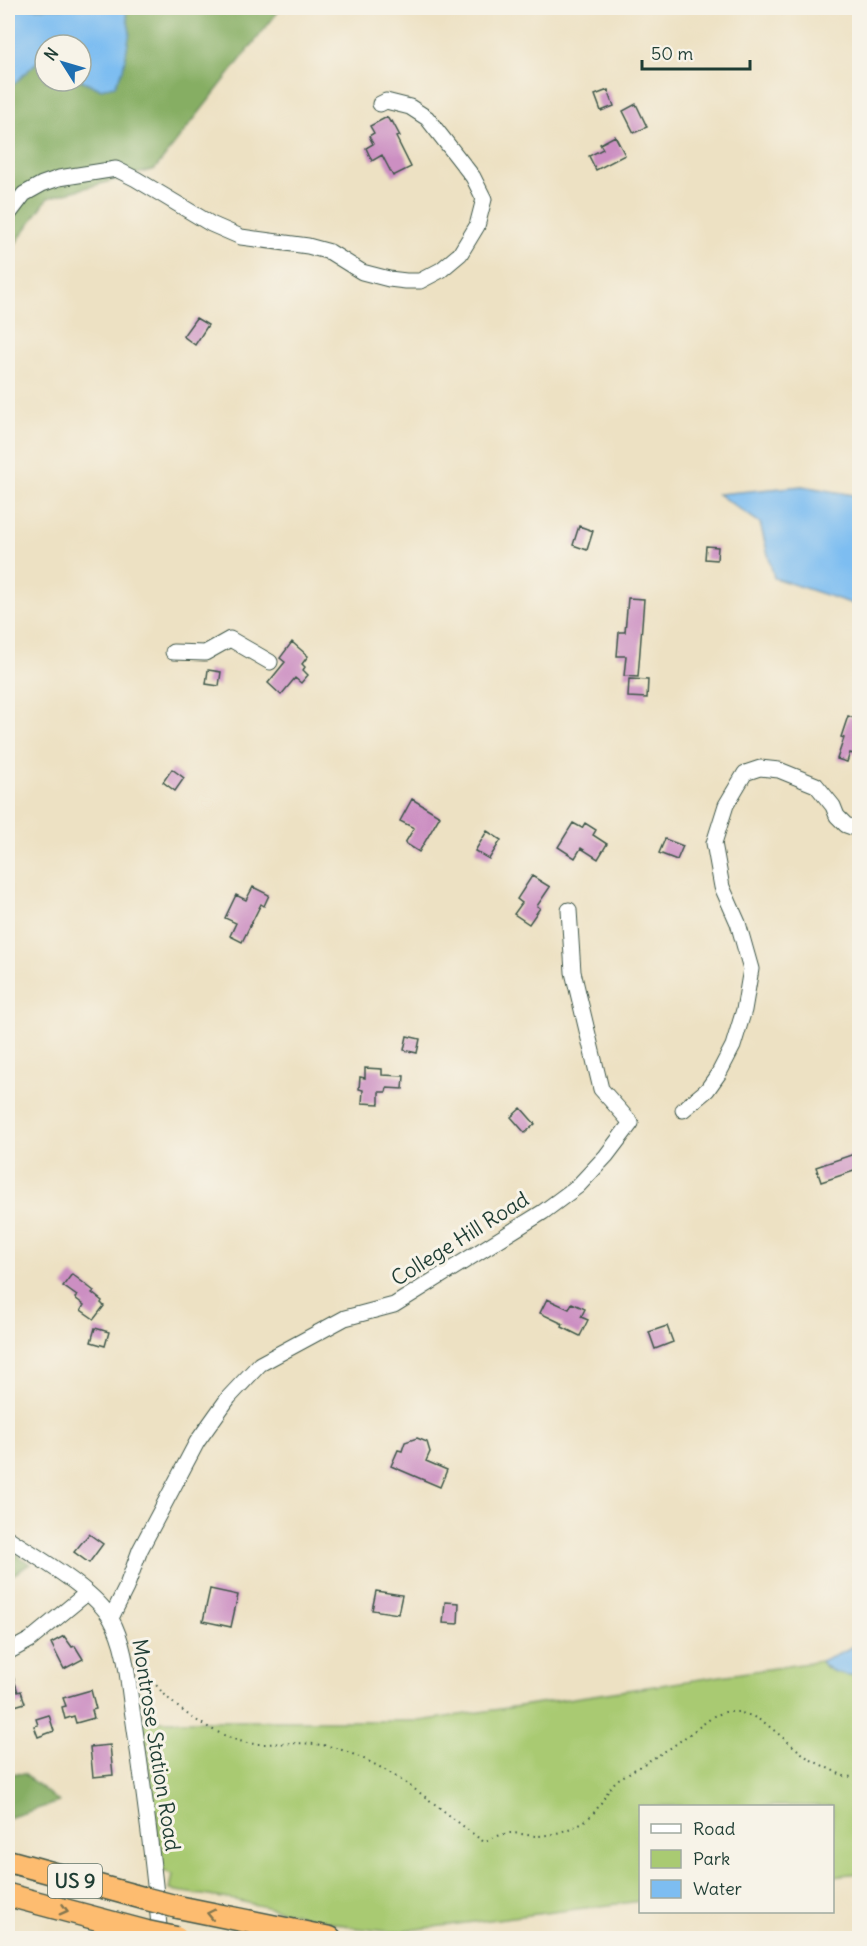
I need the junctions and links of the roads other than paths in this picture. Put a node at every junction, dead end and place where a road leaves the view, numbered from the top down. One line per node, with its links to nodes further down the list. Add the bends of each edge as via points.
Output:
1 (380, 104): 2 (street, via 386,101 410,107 427,118 473,177 484,199 477,226 460,254 420,281 362,272 330,252 308,246 241,237 116,169 42,184 24,194)
2 (8, 215)
3 (173, 652): 4 (street, via 205,653 230,639)
4 (270, 662)
5 (860, 830): 7 (street, via 846,825 837,816 816,785 779,770 760,768 746,773 726,806 714,843 722,887 738,923 751,969 744,1010 733,1046 719,1073 707,1090)
6 (568, 910): 10 (street, College Hill Road, via 573,972 601,1089 632,1123 578,1186 543,1212 394,1305 345,1318 260,1365 229,1397 197,1442 140,1550)
7 (683, 1110)
8 (8, 1538): 9 (street, Montrose Station Road)
9 (87, 1593): 10 (street, Montrose Station Road); 11 (street, via 30,1640)
10 (111, 1618): 14 (street, Montrose Station Road, via 126,1672 151,1842)
11 (8, 1652)
12 (8, 1861): 16 (highway, US 9, one-way to 12, bridge, via 178,1907)
13 (8, 1895): 14 (highway, US 9, one-way to 14)
14 (153, 1935): 15 (highway, US 9, bridge)
15 (176, 1938)
16 (330, 1938)

